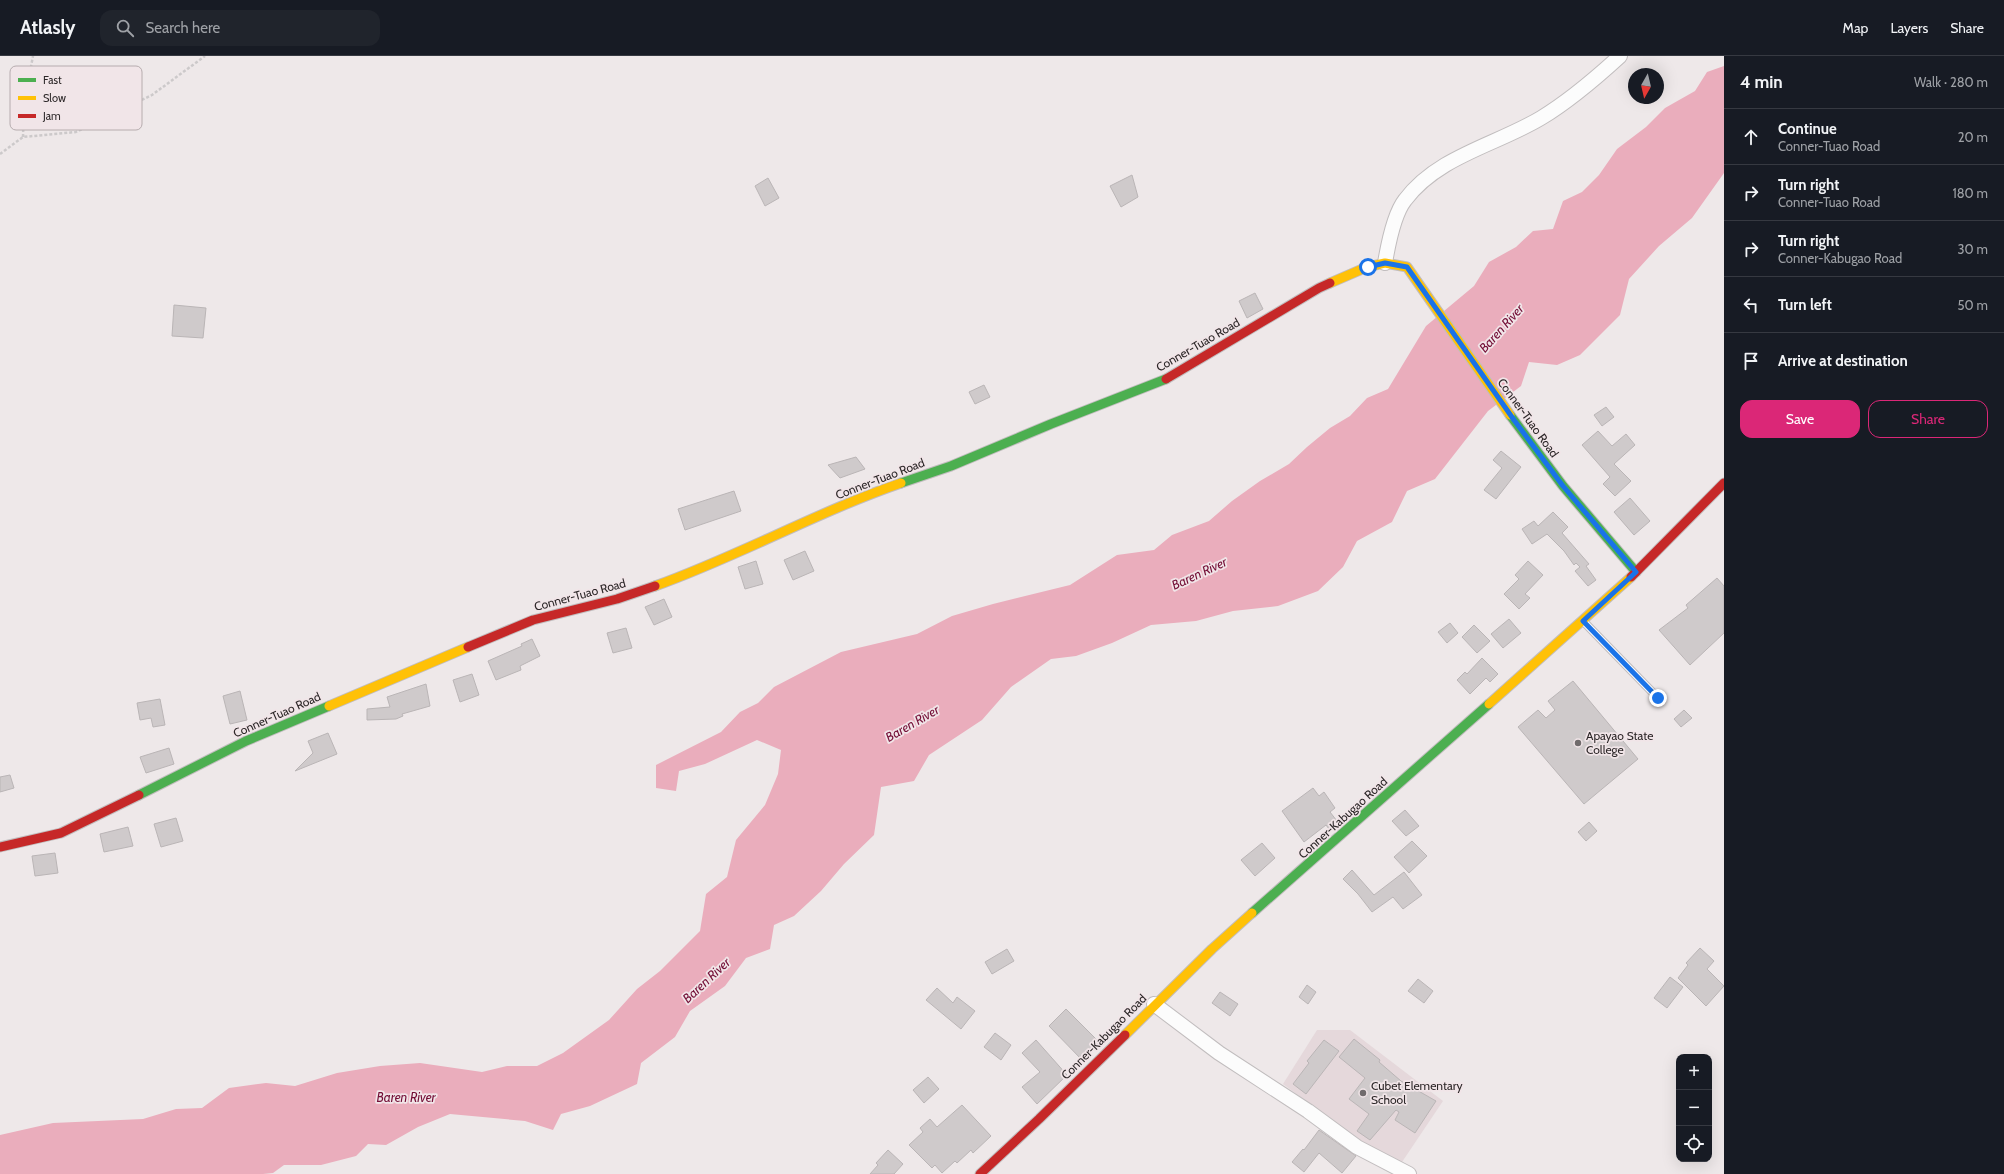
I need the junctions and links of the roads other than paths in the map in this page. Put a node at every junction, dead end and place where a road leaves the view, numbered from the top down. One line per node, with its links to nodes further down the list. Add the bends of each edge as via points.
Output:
1 (1620, 56): 2 (street, via 1583,88 1542,118 1451,161 1425,179 1404,200 1389,237)
2 (1385, 263): 4 (main road, Conner-Tuao Road, via 1407,267 1563,486); 7 (main road, Conner-Tuao Road, via 1368,267 1320,288 1167,379 951,466 878,491 694,572 617,599 533,620 246,740 61,833)
3 (1724, 483): 4 (main road, Conner-Kabugao Road)
4 (1636, 572): 5 (main road, Conner-Kabugao Road)
5 (1583, 621): 6 (lane); 8 (main road, Conner-Kabugao Road, via 1212,949)
6 (1658, 698)
7 (0, 847)
8 (1154, 1004): 9 (main road, Conner-Kabugao Road, via 1012,1147); 10 (street, via 1220,1053 1357,1147)
9 (980, 1174)
10 (1409, 1174)

